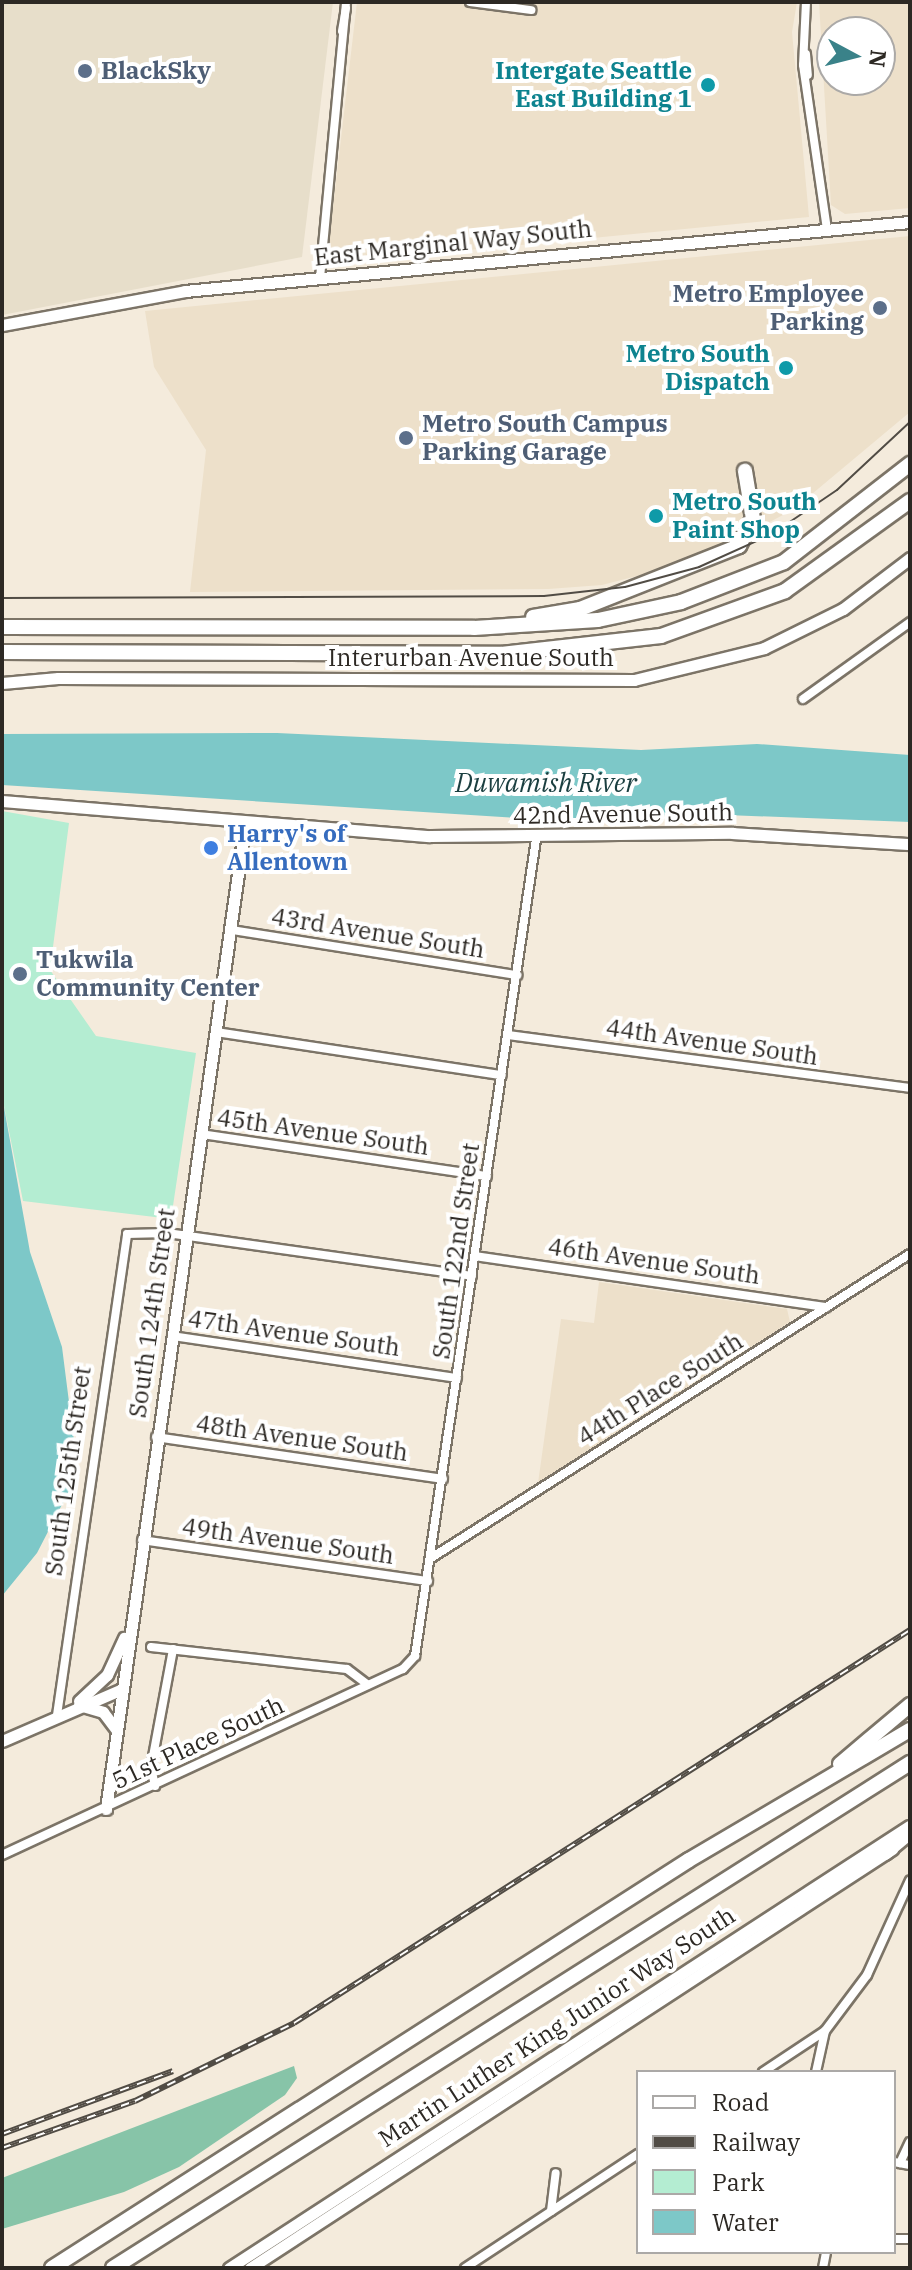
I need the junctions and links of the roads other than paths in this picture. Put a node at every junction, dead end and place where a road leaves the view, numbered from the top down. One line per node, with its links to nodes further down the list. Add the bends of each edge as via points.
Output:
1 (470, 2): 4 (street)
2 (806, 2): 6 (street, via 806,54)
3 (346, 5): 7 (street)
4 (531, 10)
5 (910, 222): 6 (street, East Marginal Way South)
6 (827, 229): 7 (street, East Marginal Way South)
7 (320, 278): 8 (street, East Marginal Way South, via 157,295)
8 (2, 325)
9 (910, 464): 15 (highway, via 784,562 681,602 598,620)
10 (745, 471): 15 (highway, via 754,500 750,532 721,559 580,609)
11 (910, 501): 16 (highway, via 785,591 661,636 501,654)
12 (910, 558): 17 (street, Interurban Avenue South, via 843,609 791,636 731,659 634,680 74,677)
13 (910, 622): 18 (street)
14 (2, 627): 15 (highway)
15 (474, 628)
16 (2, 652)
17 (2, 683)
18 (803, 699)
19 (2, 801): 20 (street, 42nd Avenue South)
20 (245, 824): 21 (street, 42nd Avenue South); 23 (street, South 124th Street)
21 (536, 840): 22 (street, 42nd Avenue South, via 733,833); 24 (street, South 122nd Street)
22 (910, 844)
23 (232, 930): 24 (street, 43rd Avenue South); 25 (street, South 124th Street)
24 (517, 975): 26 (street, South 122nd Street)
25 (216, 1032): 27 (street); 29 (street, South 124th Street)
26 (508, 1035): 27 (street, South 122nd Street); 28 (street, 44th Avenue South)
27 (502, 1075): 30 (street, South 122nd Street)
28 (910, 1088)
29 (201, 1134): 30 (street, 45th Avenue South); 31 (street, South 124th Street)
30 (487, 1176): 33 (street, South 122nd Street)
31 (186, 1235): 34 (street); 36 (street, South 124th Street); 52 (street, South 125th Street, via 127,1234)
32 (910, 1254): 35 (street, 44th Place South)
33 (475, 1256): 34 (street, South 122nd Street); 35 (street, 46th Avenue South)
34 (472, 1276): 37 (street, South 122nd Street)
35 (826, 1307): 41 (street, 44th Place South)
36 (172, 1336): 37 (street, 47th Avenue South); 38 (street, South 124th Street)
37 (457, 1378): 39 (street, South 122nd Street)
38 (156, 1437): 39 (street, 48th Avenue South); 40 (street, South 124th Street)
39 (443, 1479): 41 (street, South 122nd Street)
40 (142, 1540): 42 (street, 49th Avenue South); 43 (street, South 124th Street)
41 (431, 1558): 42 (street, South 122nd Street)
42 (428, 1581): 46 (street, South 122nd Street)
43 (133, 1607): 47 (street); 49 (street, South 124th Street)
44 (151, 1647): 45 (street)
45 (173, 1649): 48 (street, via 347,1669); 58 (street, via 151,1767)
46 (409, 1665): 48 (street, 51st Place South)
47 (99, 1684): 49 (street); 51 (street)
48 (368, 1685): 58 (street, 51st Place South)
49 (122, 1689): 51 (street); 53 (street, South 124th Street)
50 (910, 1705): 57 (highway)
51 (74, 1707): 52 (street); 53 (street, via 103,1712)
52 (57, 1715): 55 (street)
53 (116, 1730): 59 (street, South 124th Street)
54 (910, 1730): 57 (highway)
55 (2, 1741)
56 (910, 1763): 75 (highway)
57 (824, 1779): 74 (highway)
58 (155, 1786): 59 (street, 51st Place South)
59 (106, 1809): 64 (street, 51st Place South)
60 (910, 1825): 76 (street, Martin Luther King Junior Way South)
61 (910, 1832): 63 (highway)
62 (910, 1839): 63 (street, Martin Luther King Junior Way South)
63 (885, 1853): 77 (street, Martin Luther King Junior Way South)
64 (2, 1855)
65 (910, 1880): 66 (street, via 867,1975)
66 (825, 2031): 67 (street); 68 (street)
67 (766, 2070)
68 (816, 2070)
69 (910, 2142): 71 (street)
70 (636, 2155): 73 (street)
71 (901, 2163)
72 (556, 2173): 73 (street)
73 (551, 2211): 78 (street)
74 (52, 2268)
75 (113, 2268)
76 (229, 2268)
77 (250, 2268)
78 (465, 2268)

